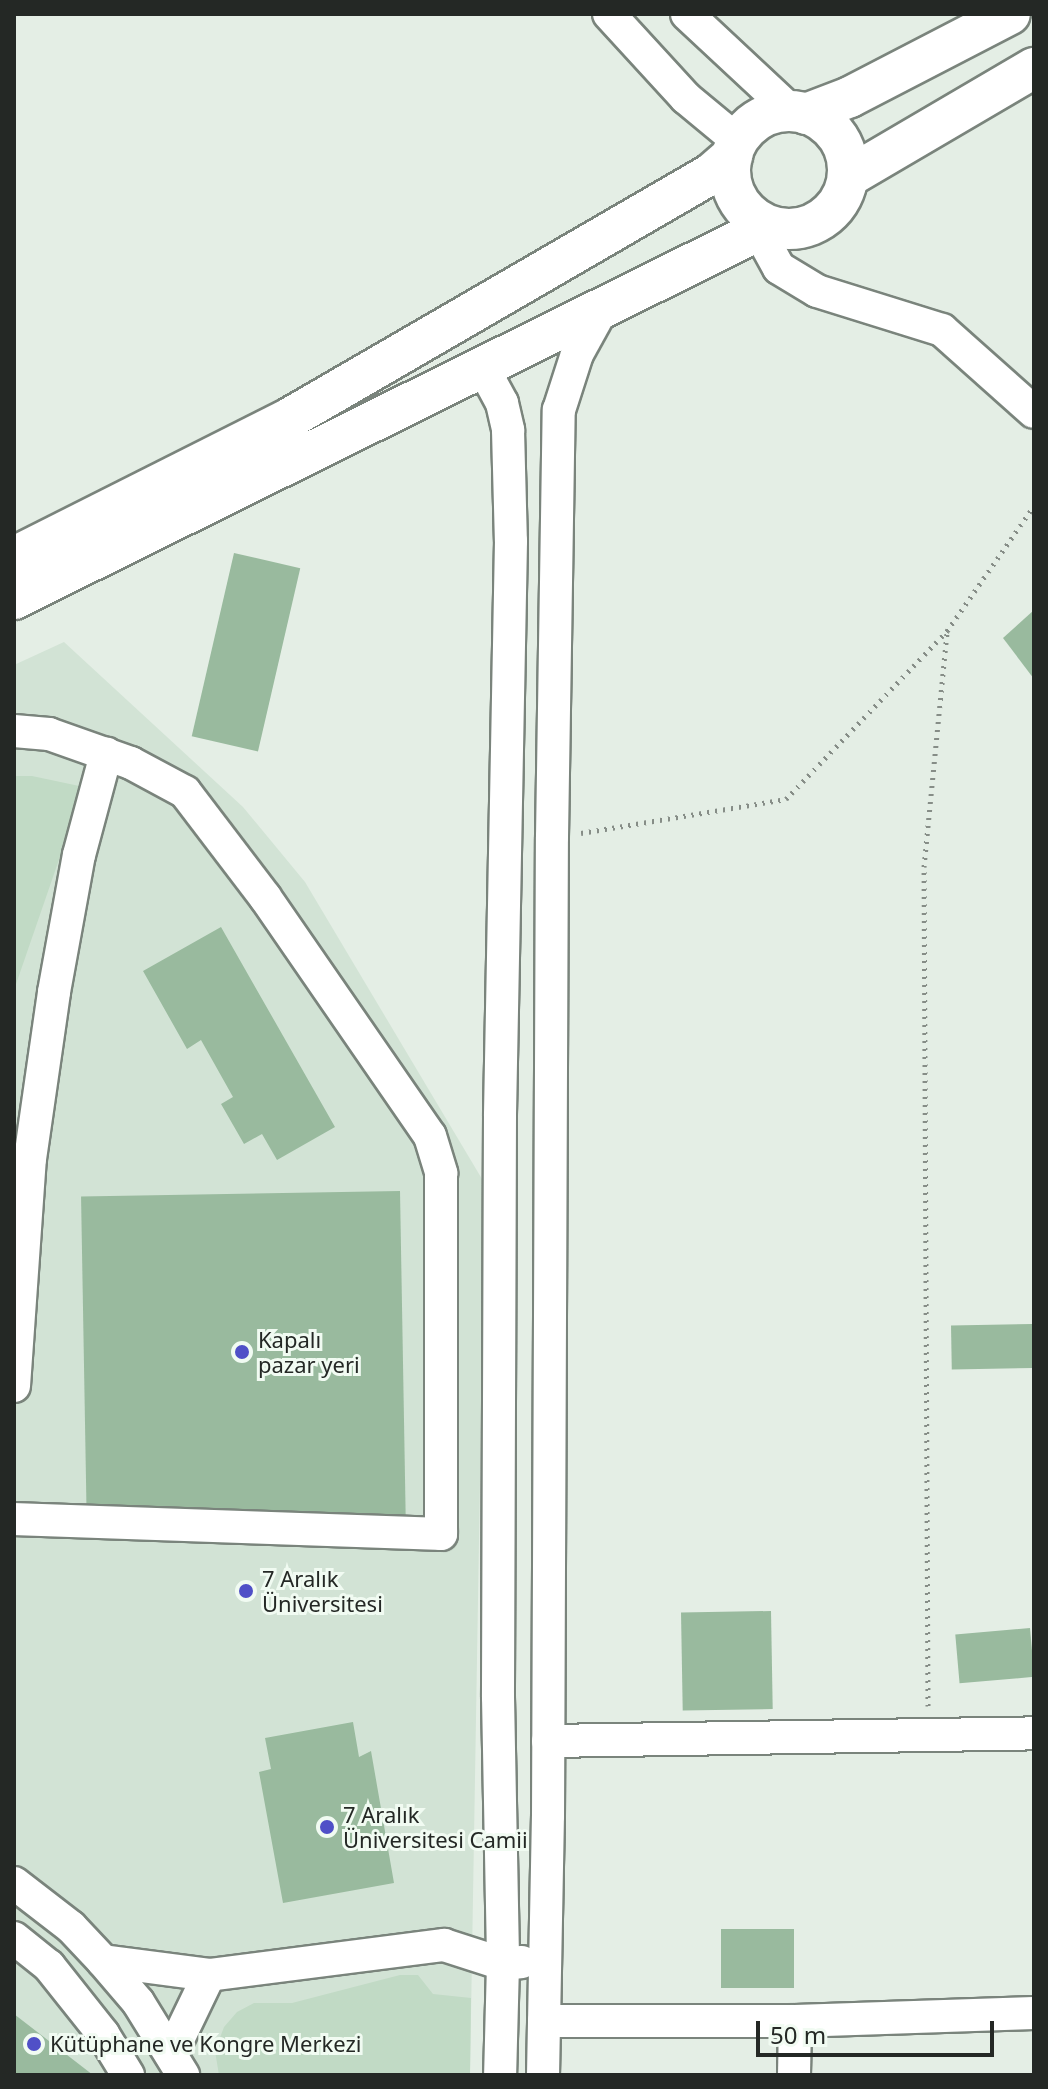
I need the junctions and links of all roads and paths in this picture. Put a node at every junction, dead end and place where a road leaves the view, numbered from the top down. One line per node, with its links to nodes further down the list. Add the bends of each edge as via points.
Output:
1 (609, 14): 6 (street)
2 (687, 14): 5 (street)
3 (1010, 14): 5 (main road, via 850,97)
4 (1034, 68): 7 (main road)
5 (799, 112): 6 (main road, via 761,119); 7 (main road, via 820,120 842,142)
6 (735, 148): 8 (main road, via 733,188); 13 (main road, via 711,174 290,418)
7 (848, 177): 8 (main road, via 839,202 820,221)
8 (763, 228): 9 (main road); 11 (street, via 779,268 817,291 942,330)
9 (604, 305): 10 (main road); 18 (street, via 577,354 559,410)
10 (482, 366): 14 (main road); 28 (street, via 502,403 508,430 511,541 500,1116 498,1697)
11 (1034, 412)
12 (1034, 506): 15 (path)
13 (14, 557)
14 (14, 599)
15 (947, 631): 18 (path, via 786,799); 22 (path, via 924,867)
16 (14, 731): 17 (street, via 49,734)
17 (106, 754): 19 (street, via 79,855 54,992 30,1159); 20 (street, via 185,792 265,897 430,1136 441,1173 441,1534)
18 (552, 837): 23 (street)
19 (14, 1386)
20 (14, 1519)
21 (1034, 1733): 22 (street)
22 (928, 1735): 23 (street)
23 (548, 1741): 26 (street)
24 (14, 1883): 27 (street, via 71,1927)
25 (14, 1938): 34 (street, via 49,1966)
26 (545, 1958): 28 (street); 31 (street)
27 (103, 1961): 29 (street); 33 (street, via 138,2002)
28 (503, 1964): 29 (street, via 444,1945); 35 (street)
29 (209, 1975): 33 (street)
30 (1034, 2013): 32 (street)
31 (544, 2021): 32 (street); 36 (street)
32 (795, 2021): 37 (street)
33 (177, 2065)
34 (128, 2075)
35 (500, 2075)
36 (543, 2075)
37 (794, 2075)

